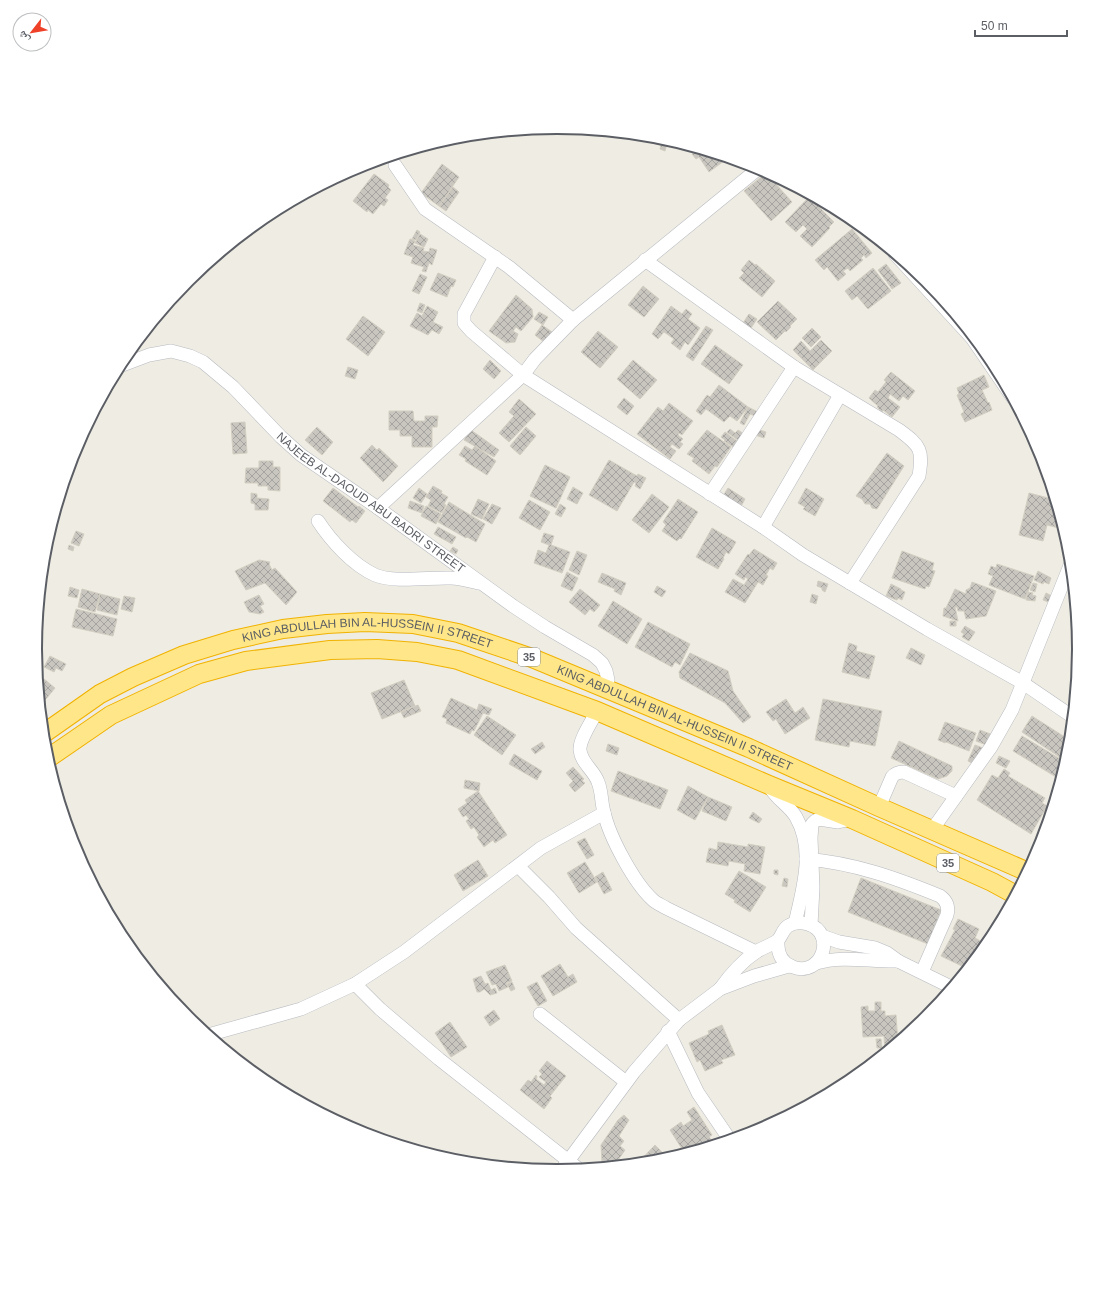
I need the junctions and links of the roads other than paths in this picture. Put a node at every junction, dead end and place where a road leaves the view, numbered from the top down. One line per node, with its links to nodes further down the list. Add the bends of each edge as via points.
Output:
1 (395, 165): 3 (street, via 425,209)
2 (754, 172): 4 (street)
3 (495, 257): 5 (street); 8 (street, via 463,320 471,331)
4 (645, 260): 5 (street); 7 (street)
5 (573, 320): 8 (street)
6 (129, 362): 11 (street, NAJEEB AL-DAOUD ABU BADRI STREET, via 171,351 203,362 233,387 281,438 301,455)
7 (794, 367): 9 (street); 10 (street)
8 (523, 375): 10 (street); 11 (street)
9 (840, 395): 13 (street); 15 (street, via 911,439 918,447 922,459 919,476)
10 (710, 494): 13 (street)
11 (378, 508): 16 (street, NAJEEB AL-DAOUD ABU BADRI STREET)
12 (318, 521): 16 (street, via 327,535 345,553 376,576 401,579 453,578)
13 (763, 527): 15 (street, via 803,556)
14 (1068, 574): 17 (street)
15 (850, 583): 17 (street)
16 (484, 584): 18 (street, NAJEEB AL-DAOUD ABU BADRI STREET, via 545,627 593,655 602,663 606,672 608,680)
17 (1022, 683): 20 (street); 24 (street, via 1000,732)
18 (605, 688): 21 (highway, KING ABDULLAH BIN AL-HUSSEIN II STREET / 35, via 532,658 458,633 413,624 327,624 283,629 233,640 184,655 100,694); 25 (highway, KING ABDULLAH BIN AL-HUSSEIN II STREET / 35, via 749,748)
19 (596, 711): 22 (highway, KING ABDULLAH BIN AL-HUSSEIN II STREET / 35, via 458,660 417,652 377,649 330,650 246,661 199,674 111,714); 23 (highway, KING ABDULLAH BIN AL-HUSSEIN II STREET / 35); 26 (street, via 580,744 580,751 582,758 598,779)
20 (1069, 714)
21 (48, 730)
22 (53, 755)
23 (769, 785): 27 (highway, KING ABDULLAH BIN AL-HUSSEIN II STREET / 35); 29 (street, via 775,795 796,816)
24 (956, 796): 25 (street, via 901,772 892,777); 28 (street)
25 (879, 807): 28 (highway, KING ABDULLAH BIN AL-HUSSEIN II STREET / 35)
26 (604, 812): 31 (street, via 541,848); 39 (street, via 614,842 652,900)
27 (852, 819): 29 (street, via 838,822 819,819 815,821 811,830); 33 (highway, KING ABDULLAH BIN AL-HUSSEIN II STREET / 35)
28 (932, 830): 30 (highway, KING ABDULLAH BIN AL-HUSSEIN II STREET / 35)
29 (809, 859): 35 (street); 36 (street, via 814,888); 43 (street, via 860,867 945,900 948,906 947,915)
30 (1002, 861): 32 (highway, KING ABDULLAH BIN AL-HUSSEIN II STREET / 35); 33 (highway, via 1005,871 998,880)
31 (518, 866): 44 (street, via 404,952); 48 (street, via 576,928)
32 (1023, 870)
33 (992, 882): 34 (highway, KING ABDULLAH BIN AL-HUSSEIN II STREET / 35)
34 (1012, 893)
35 (795, 923): 36 (street); 38 (street, via 787,926)
36 (811, 925): 37 (street)
37 (822, 936): 40 (street, via 839,942 875,948); 41 (street, via 823,950)
38 (778, 940): 39 (street); 42 (street, via 779,955)
39 (756, 952): 46 (street, via 738,967)
40 (898, 961): 41 (street, via 837,958); 43 (street)
41 (816, 963): 42 (street, via 803,968)
42 (789, 966): 46 (street)
43 (922, 972): 45 (street)
44 (355, 984): 50 (street, via 302,1008); 53 (street, via 439,1059)
45 (948, 985)
46 (720, 989): 48 (street)
47 (540, 1014): 51 (street)
48 (679, 1020): 49 (street)
49 (668, 1031): 51 (street); 52 (street, via 698,1093)
50 (214, 1033)
51 (626, 1082): 53 (street)
52 (727, 1136)
53 (569, 1160): 54 (street); 55 (street)
54 (565, 1165)
55 (574, 1165)

